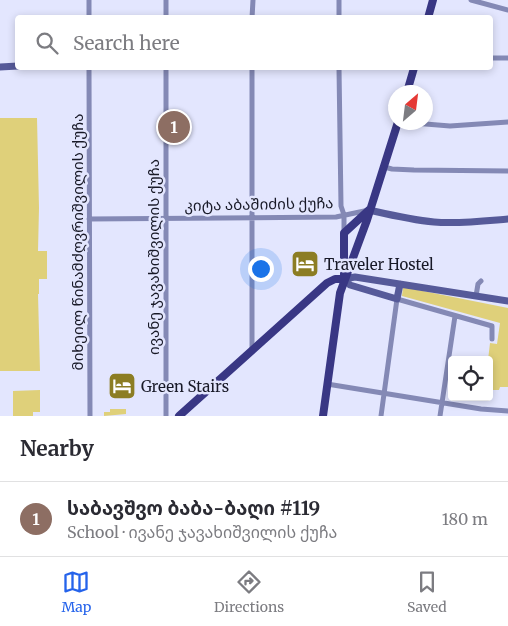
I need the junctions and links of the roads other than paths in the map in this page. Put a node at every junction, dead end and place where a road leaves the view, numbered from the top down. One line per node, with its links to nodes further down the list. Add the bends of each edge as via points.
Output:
1 (89, 0): 8 (street)
2 (166, 0): 9 (street)
3 (252, 0): 10 (street)
4 (339, 0): 11 (street)
5 (432, 0): 12 (main road)
6 (471, 0): 7 (street)
7 (508, 10)
8 (89, 15)
9 (166, 15)
10 (252, 15)
11 (339, 15)
12 (429, 15)
13 (493, 58): 14 (street)
14 (508, 58)
15 (15, 66): 16 (street)
16 (0, 67)
17 (89, 70): 32 (street, მიხეილ წინამძღვრიშვილის ქუჩა)
18 (166, 70): 30 (street, ივანე ჯავახიშვილის ქუჩა)
19 (252, 70): 31 (street)
20 (339, 70): 29 (street, via 341,206)
21 (413, 70): 22 (main road)
22 (409, 85)
23 (508, 122): 24 (street)
24 (433, 125)
25 (396, 130): 26 (main road)
26 (384, 167): 27 (street, via 392,170); 28 (main road)
27 (508, 171)
28 (369, 210): 29 (street, კიტა აბაშიძის ქუჩა); 33 (street, via 436,222); 34 (main road); 35 (main road)
29 (344, 215): 31 (street, კიტა აბაშიძის ქუჩა); 34 (street)
30 (166, 218): 31 (street, კიტა აბაშიძის ქუჩა); 32 (street, კიტა აბაშიძის ქუჩა); 55 (street, ივანე ჯავახიშვილის ქუჩა)
31 (253, 218): 48 (street)
32 (89, 219): 54 (street, მიხეილ წინამძღვრიშვილის ქუჩა)
33 (508, 219)
34 (346, 233): 35 (main road, via 350,242); 35 (main road, via 354,229 358,233); 36 (main road)
35 (357, 243): 36 (main road)
36 (346, 270): 37 (street); 38 (main road); 39 (main road)
37 (355, 276): 39 (street); 41 (street)
38 (334, 279): 39 (main road); 42 (main road); 48 (main road)
39 (344, 280): 42 (main road); 44 (street, via 350,285)
40 (481, 281): 43 (street)
41 (400, 284): 43 (street); 44 (street)
42 (340, 291): 49 (main road)
43 (476, 296): 45 (street)
44 (397, 299): 46 (street); 50 (street)
45 (508, 301)
46 (455, 316): 47 (street, via 492,326); 51 (street)
47 (492, 339)
48 (252, 351): 56 (main road)
49 (327, 384): 50 (street); 57 (main road)
50 (384, 394): 51 (street); 58 (street)
51 (442, 403): 52 (street); 59 (street)
52 (481, 410): 53 (street); 60 (street)
53 (508, 411)
54 (90, 416)
55 (166, 416)
56 (179, 416)
57 (323, 416)
58 (381, 416)
59 (440, 416)
60 (480, 416)

